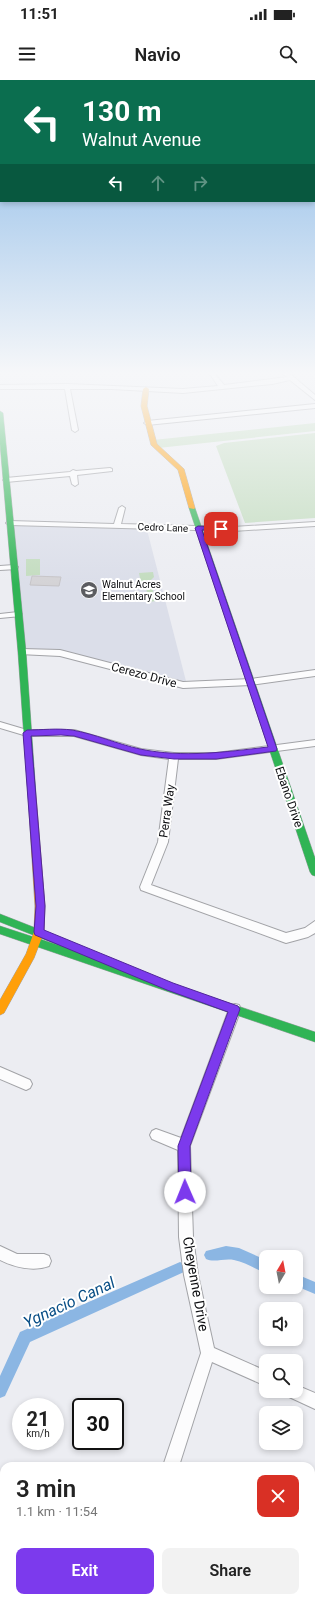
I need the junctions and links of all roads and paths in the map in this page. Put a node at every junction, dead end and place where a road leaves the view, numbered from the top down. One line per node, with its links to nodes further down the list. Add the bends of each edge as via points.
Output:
1 (3, 443): 5 (street)
2 (153, 443): 11 (street, Ebano Drive, via 181,469)
3 (110, 470): 4 (street)
4 (73, 472): 5 (street); 6 (street)
5 (6, 480): 8 (street)
6 (75, 484)
7 (122, 508): 10 (street)
8 (10, 523): 10 (street, Cedro Lane); 12 (street)
9 (315, 524): 11 (street, Cedro Lane, via 233,530)
10 (118, 526): 11 (street, Cedro Lane)
11 (198, 528): 18 (street, Ebano Drive)
12 (14, 567): 13 (street); 14 (street)
13 (0, 568)
14 (18, 614): 15 (street); 16 (street)
15 (0, 616)
16 (22, 652): 18 (street, Cerezo Drive, via 60,653 183,685); 20 (street)
17 (315, 673): 18 (street, Cerezo Drive)
18 (251, 682): 22 (street, Ebano Drive)
19 (0, 725): 20 (street)
20 (27, 733): 23 (street, via 74,733 141,752); 28 (street, via 40,906)
21 (315, 743): 22 (street)
22 (273, 749): 23 (street, via 216,756); 24 (street, Ebano Drive)
23 (174, 756): 26 (street, Perra Way, via 163,842 145,887 286,938 308,932)
24 (315, 872)
25 (0, 918): 28 (street)
26 (315, 926)
27 (0, 930): 29 (street)
28 (39, 932): 29 (street); 30 (street)
29 (35, 942): 30 (street); 32 (street)
30 (170, 987): 31 (street)
31 (235, 1009): 33 (street); 37 (street, Cheyenne Drive)
32 (0, 1010)
33 (315, 1037)
34 (0, 1073): 35 (street)
35 (26, 1084)
36 (156, 1135): 37 (street)
37 (184, 1146): 40 (street, Cheyenne Drive, via 186,1237)
38 (0, 1253): 39 (street, via 16,1261)
39 (44, 1261)
40 (208, 1352): 41 (street); 44 (street, Cheyenne Drive)
41 (259, 1376)
42 (303, 1396): 43 (street)
43 (315, 1401)
44 (172, 1462)

